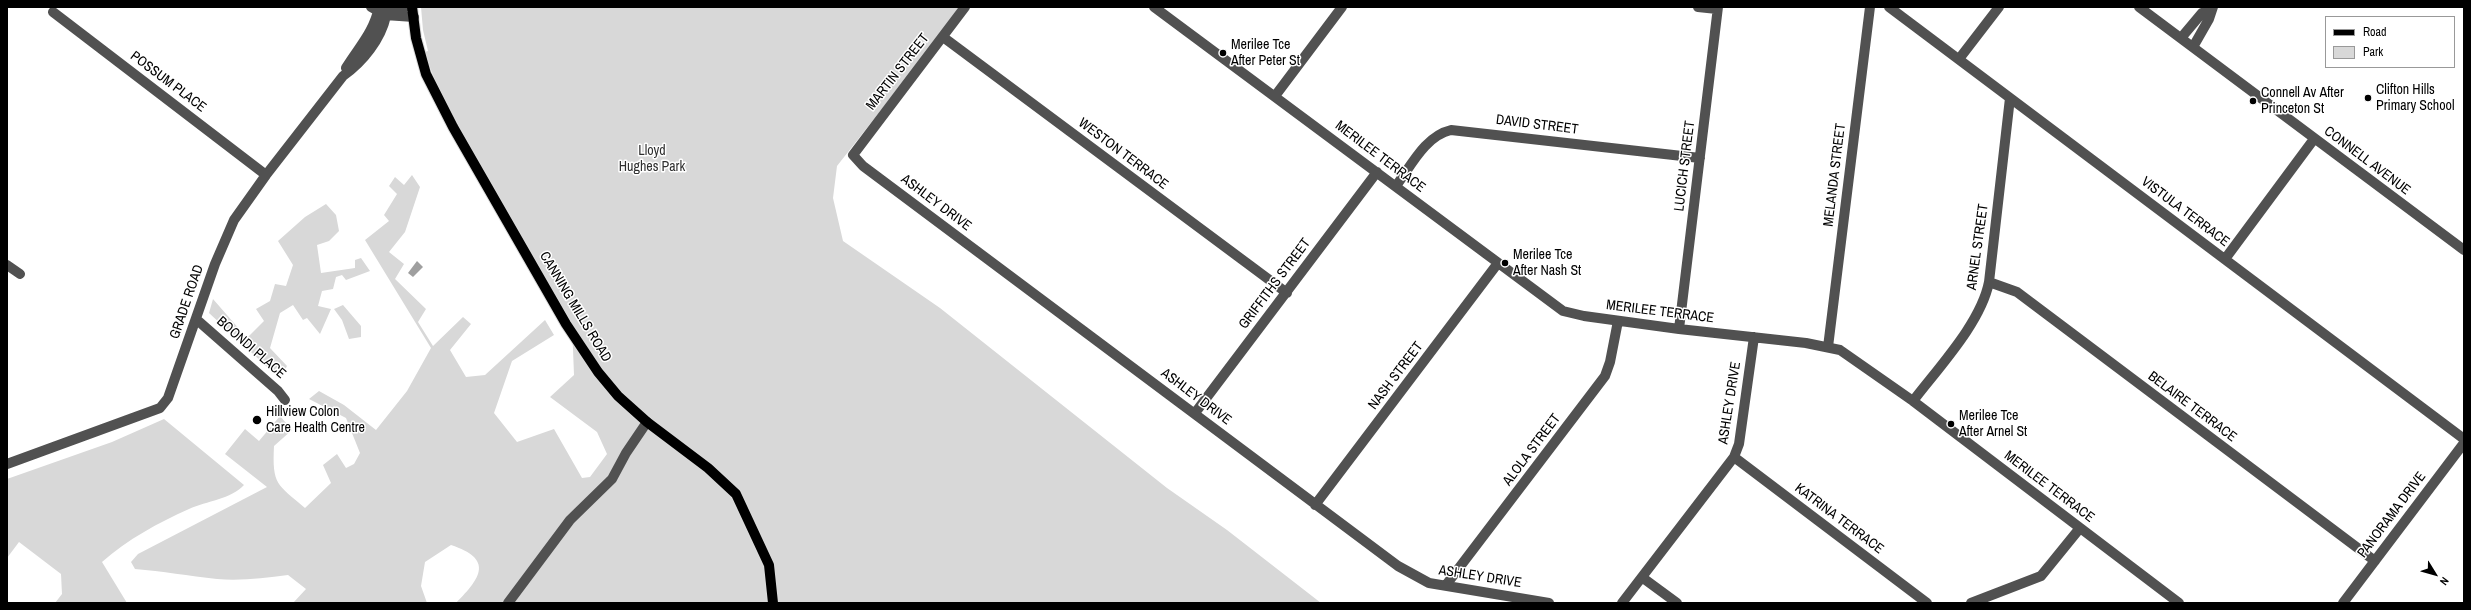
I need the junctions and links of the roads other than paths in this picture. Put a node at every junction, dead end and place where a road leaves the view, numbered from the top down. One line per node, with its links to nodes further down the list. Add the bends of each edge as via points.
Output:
1 (405, 7): 12 (street)
2 (965, 7): 15 (street, MARTIN STREET)
3 (1154, 7): 19 (street, MERILEE TERRACE)
4 (1342, 7): 19 (street)
5 (1698, 7): 10 (street)
6 (1870, 7): 38 (street, MELANDA STREET)
7 (1889, 7): 18 (street, VISTULA TERRACE)
8 (1999, 7): 18 (street)
9 (2139, 7): 16 (street, CONNELL AVENUE)
10 (1717, 8): 23 (street, LUCICH STREET)
11 (2212, 8): 16 (street, via 2202,13); 17 (street, via 2209,19)
12 (379, 10): 14 (street); 25 (street, GRADE ROAD, via 376,42 343,76)
13 (53, 12): 25 (street, POSSUM PLACE)
14 (413, 12): 42 (main road, CANNING MILLS ROAD, via 416,38 426,74 453,127 566,324 598,372 618,396)
15 (943, 37): 22 (street, MARTIN STREET); 33 (street, WESTON TERRACE)
16 (2181, 38): 17 (street, CONNELL AVENUE)
17 (2193, 47): 21 (street, CONNELL AVENUE)
18 (1960, 59): 20 (street, VISTULA TERRACE)
19 (1275, 96): 24 (street, MERILEE TERRACE)
20 (2010, 98): 28 (street, VISTULA TERRACE); 32 (street, ARNEL STREET)
21 (2314, 139): 27 (street, CONNELL AVENUE); 28 (street)
22 (853, 155): 41 (street, ASHLEY DRIVE, via 862,166)
23 (1700, 158): 26 (street, DAVID STREET, via 1451,130 1439,134 1427,144); 36 (street, LUCICH STREET)
24 (1377, 172): 26 (street, MERILEE TERRACE); 33 (street, GRIFFITHS STREET)
25 (266, 175): 34 (street, GRADE ROAD, via 234,220)
26 (1396, 186): 29 (street, MERILEE TERRACE)
27 (2464, 250)
28 (2225, 259): 43 (street, VISTULA TERRACE)
29 (1498, 263): 35 (street, MERILEE TERRACE, via 1563,311); 47 (street, NASH STREET)
30 (7, 264): 31 (street)
31 (20, 274)
32 (1989, 282): 40 (street, ARNEL STREET, via 1984,302 1976,316); 49 (street, BELAIRE TERRACE, via 2017,292)
33 (1287, 293): 41 (street, GRIFFITHS STREET)
34 (196, 319): 39 (street, BOONDI PLACE); 46 (street, GRADE ROAD, via 168,398 160,408)
35 (1618, 321): 36 (street, MERILEE TERRACE); 51 (street, ALOLA STREET, via 1605,376)
36 (1679, 329): 37 (street, MERILEE TERRACE)
37 (1754, 337): 38 (street, MERILEE TERRACE); 45 (street, ASHLEY DRIVE, via 1739,444)
38 (1828, 347): 40 (street, MERILEE TERRACE, via 1845,353)
39 (285, 400)
40 (1913, 401): 48 (street, MERILEE TERRACE)
41 (1195, 413): 47 (street, ASHLEY DRIVE)
42 (647, 422): 52 (street, via 612,479 570,520); 53 (main road, CANNING MILLS ROAD, via 708,468 736,494 769,565)
43 (2464, 439)
44 (2464, 443): 49 (street, PANORAMA DRIVE)
45 (1734, 457): 50 (street, ASHLEY DRIVE); 57 (street, KATRINA TERRACE)
46 (7, 464)
47 (1315, 505): 51 (street, ASHLEY DRIVE, via 1398,566 1429,583)
48 (2080, 528): 58 (street, via 2041,576); 59 (street, MERILEE TERRACE)
49 (2375, 562): 60 (street, PANORAMA DRIVE)
50 (1643, 578): 55 (street, ASHLEY DRIVE); 56 (street)
51 (1446, 585): 54 (street, ASHLEY DRIVE)
52 (508, 603)
53 (773, 603)
54 (1549, 603)
55 (1622, 603)
56 (1677, 603)
57 (1927, 603)
58 (1971, 603)
59 (2179, 603)
60 (2343, 603)

